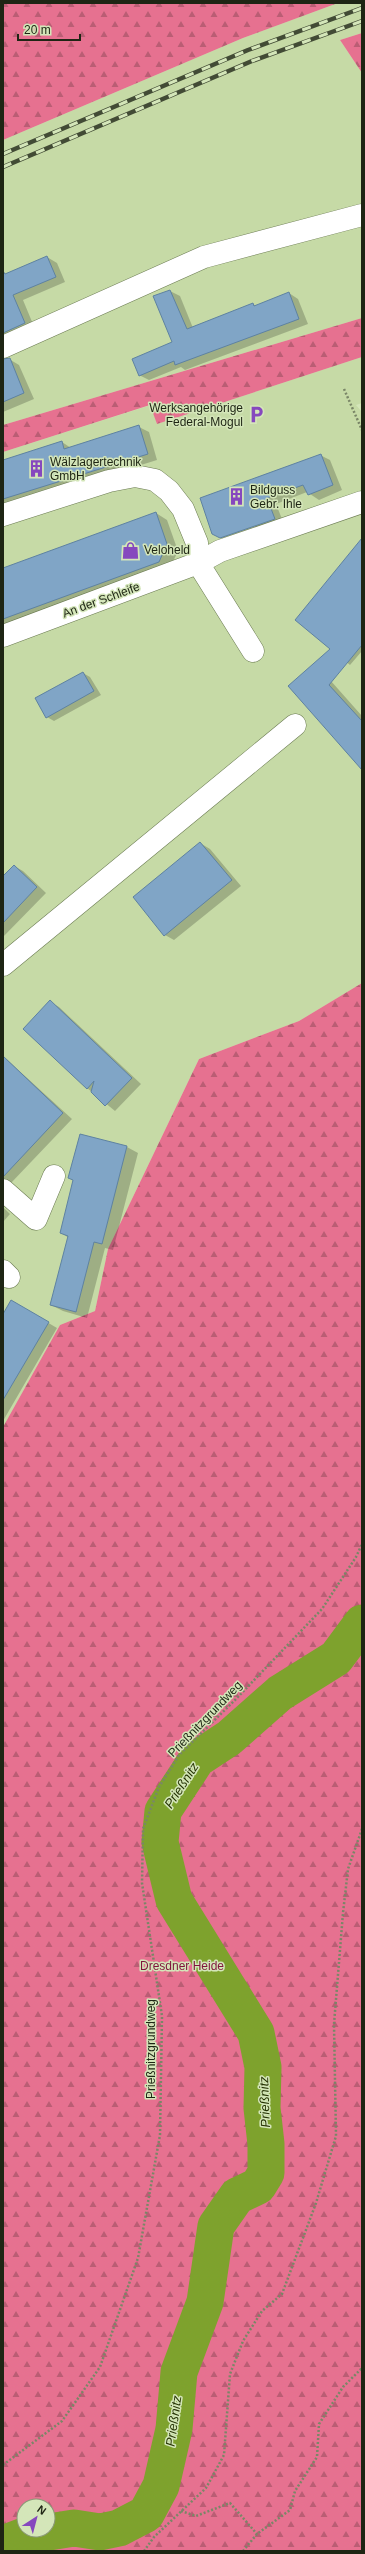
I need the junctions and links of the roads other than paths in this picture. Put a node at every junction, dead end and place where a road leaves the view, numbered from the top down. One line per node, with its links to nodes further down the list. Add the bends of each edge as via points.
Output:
1 (362, 215): 2 (street, via 204,257)
2 (3, 347)
3 (362, 502): 5 (street, An der Schleife, via 220,551)
4 (3, 515): 5 (street, via 109,481 135,476 155,480 182,509 197,543)
5 (198, 563): 6 (street, An der Schleife); 7 (street)
6 (3, 636)
7 (253, 651)
8 (296, 725): 9 (street)
9 (3, 965)
10 (54, 1176): 11 (street, via 36,1219)
11 (3, 1190)

